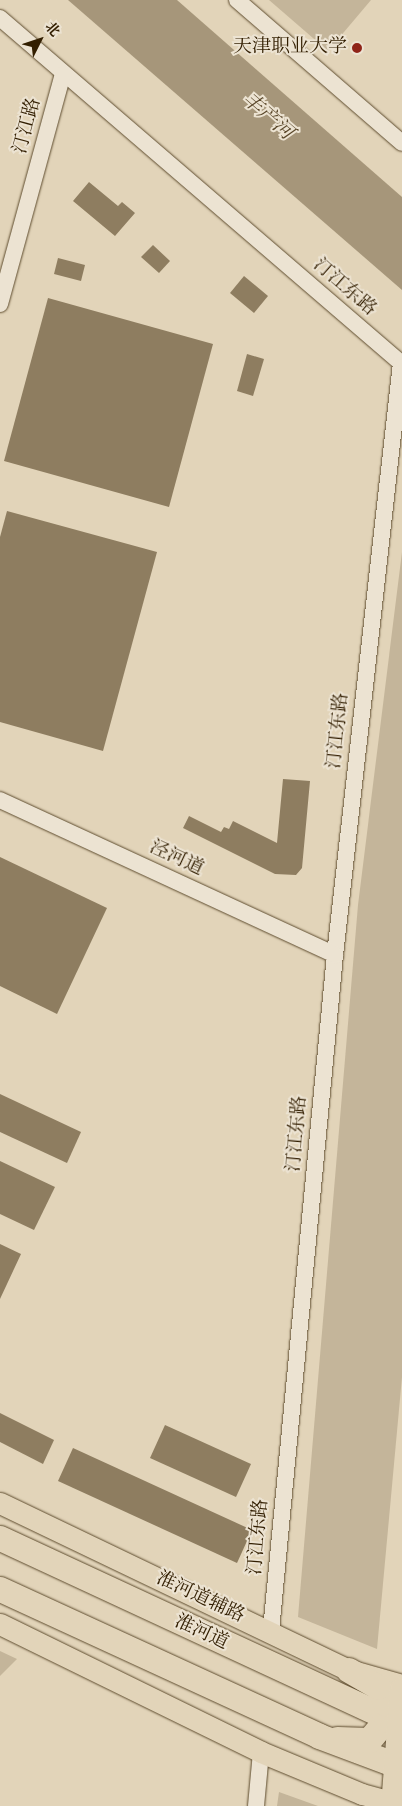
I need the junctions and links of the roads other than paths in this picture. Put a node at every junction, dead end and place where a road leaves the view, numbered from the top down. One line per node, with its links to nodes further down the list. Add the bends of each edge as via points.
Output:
1 (237, 0): 4 (street)
2 (0, 18): 3 (street, 汀江东路)
3 (63, 74): 5 (street, 汀江路); 7 (street, 汀江东路)
4 (402, 144)
5 (0, 304)
6 (402, 357): 7 (street)
7 (401, 363): 9 (street, 汀江东路)
8 (0, 800): 9 (street, 泾河道)
9 (335, 954): 14 (street, 汀江东路)
10 (0, 1503): 14 (main road, 淮河道辅路)
11 (0, 1538): 18 (highway, 淮河道)
12 (0, 1589): 19 (highway)
13 (0, 1624): 20 (main road)
14 (271, 1631): 15 (main road, 淮河道辅路)
15 (350, 1670): 16 (main road, 淮河道辅路); 18 (highway, via 378,1687)
16 (402, 1685)
17 (402, 1689): 18 (highway)
18 (396, 1723): 19 (highway, via 366,1740); 21 (highway)
19 (319, 1736): 21 (highway)
20 (261, 1752): 22 (main road); 23 (street)
21 (399, 1766): 22 (highway)
22 (396, 1805)
23 (256, 1806)

